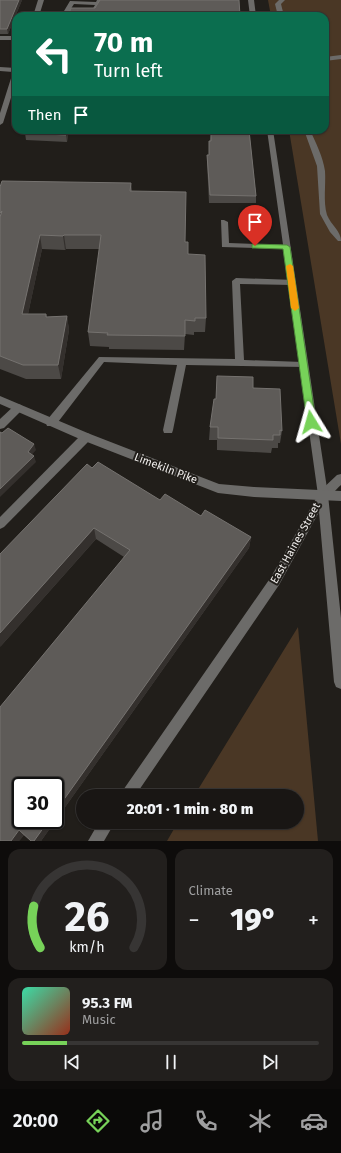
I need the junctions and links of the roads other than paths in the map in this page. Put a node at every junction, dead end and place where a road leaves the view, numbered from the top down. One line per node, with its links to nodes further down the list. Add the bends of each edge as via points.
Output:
1 (41, 0): 5 (street)
2 (251, 0): 6 (street)
3 (282, 0): 7 (street, via 278,4)
4 (99, 2): 4 (street, via 94,12 67,11 72,2)
5 (37, 12)
6 (252, 12)
7 (280, 12)
8 (0, 38): 9 (street)
9 (12, 38)
10 (341, 57): 11 (street)
11 (329, 58)
12 (0, 69): 13 (street)
13 (12, 70)
14 (12, 82): 15 (street)
15 (2, 108): 16 (street)
16 (0, 123)
17 (271, 134): 21 (street, East Haines Street)
18 (308, 134): 20 (street, via 321,170 321,211 328,225)
19 (224, 222): 21 (street, via 225,245)
20 (341, 239)
21 (287, 247): 22 (street, East Haines Street)
22 (292, 282): 24 (street, via 236,281); 25 (street, East Haines Street)
23 (182, 361): 24 (street); 28 (street, via 102,359); 30 (street)
24 (240, 363): 25 (street)
25 (303, 365): 33 (street, East Haines Street)
26 (0, 400): 27 (street, Limekiln Pike)
27 (18, 408): 28 (street, Limekiln Pike); 29 (street)
28 (52, 423): 31 (street, Limekiln Pike)
29 (0, 425)
30 (168, 430)
31 (86, 438): 33 (street, Limekiln Pike, via 218,488); 35 (street)
32 (341, 478): 33 (street)
33 (323, 495): 34 (street, Limekiln Pike); 36 (street); 37 (street, East Haines Street, via 275,581)
34 (341, 496)
35 (0, 524)
36 (341, 677)
37 (131, 789)
38 (103, 829): 39 (street)
39 (95, 841)

